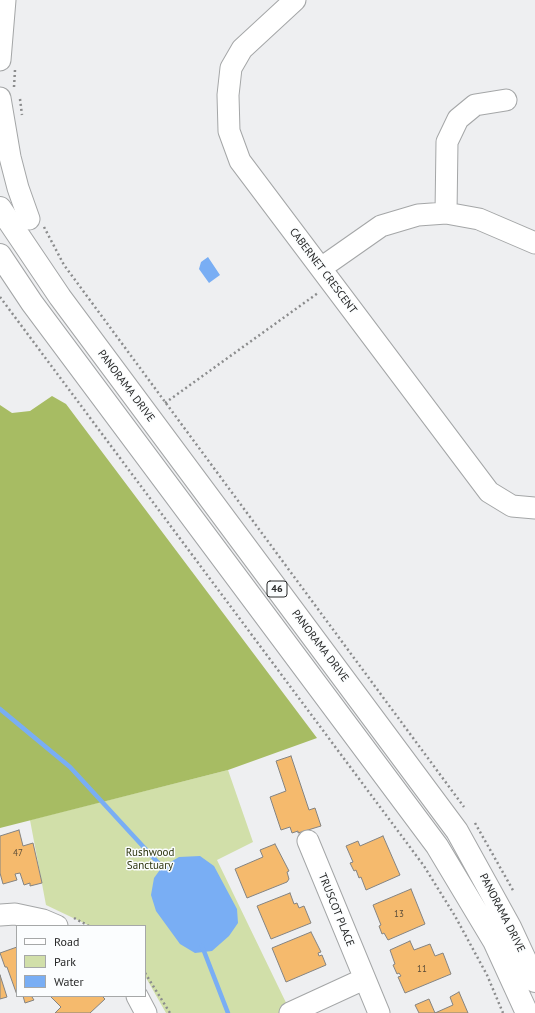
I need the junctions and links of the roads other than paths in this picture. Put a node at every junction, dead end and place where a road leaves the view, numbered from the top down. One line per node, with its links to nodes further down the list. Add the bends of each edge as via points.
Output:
1 (5, 0): 3 (street)
2 (295, 0): 11 (street, CABERNET CRESCENT, via 242,49 231,68 228,94 229,132 240,161)
3 (0, 60)
4 (506, 100): 7 (street, via 475,105 458,119 448,142)
5 (1, 105): 8 (street, via 18,188)
6 (0, 208): 17 (main road, PANORAMA DRIVE / 46, via 60,297 157,409 457,831 510,927)
7 (446, 213): 9 (street, via 479,219); 11 (street, via 418,215 381,226)
8 (36, 221)
9 (535, 243)
10 (0, 255): 22 (main road, PANORAMA DRIVE / 46, via 32,303 437,846 494,941)
11 (326, 276): 12 (street, CABERNET CRESCENT, via 489,492 512,506)
12 (535, 508)
13 (308, 841): 16 (street, TRUSCOT PLACE)
14 (0, 915): 15 (street, via 15,914)
15 (55, 925)
16 (364, 979): 20 (street); 21 (street, TRUSCOT PLACE)
17 (535, 981)
18 (138, 997): 19 (street)
19 (146, 1013)
20 (290, 1013)
21 (379, 1013)
22 (527, 1013)

